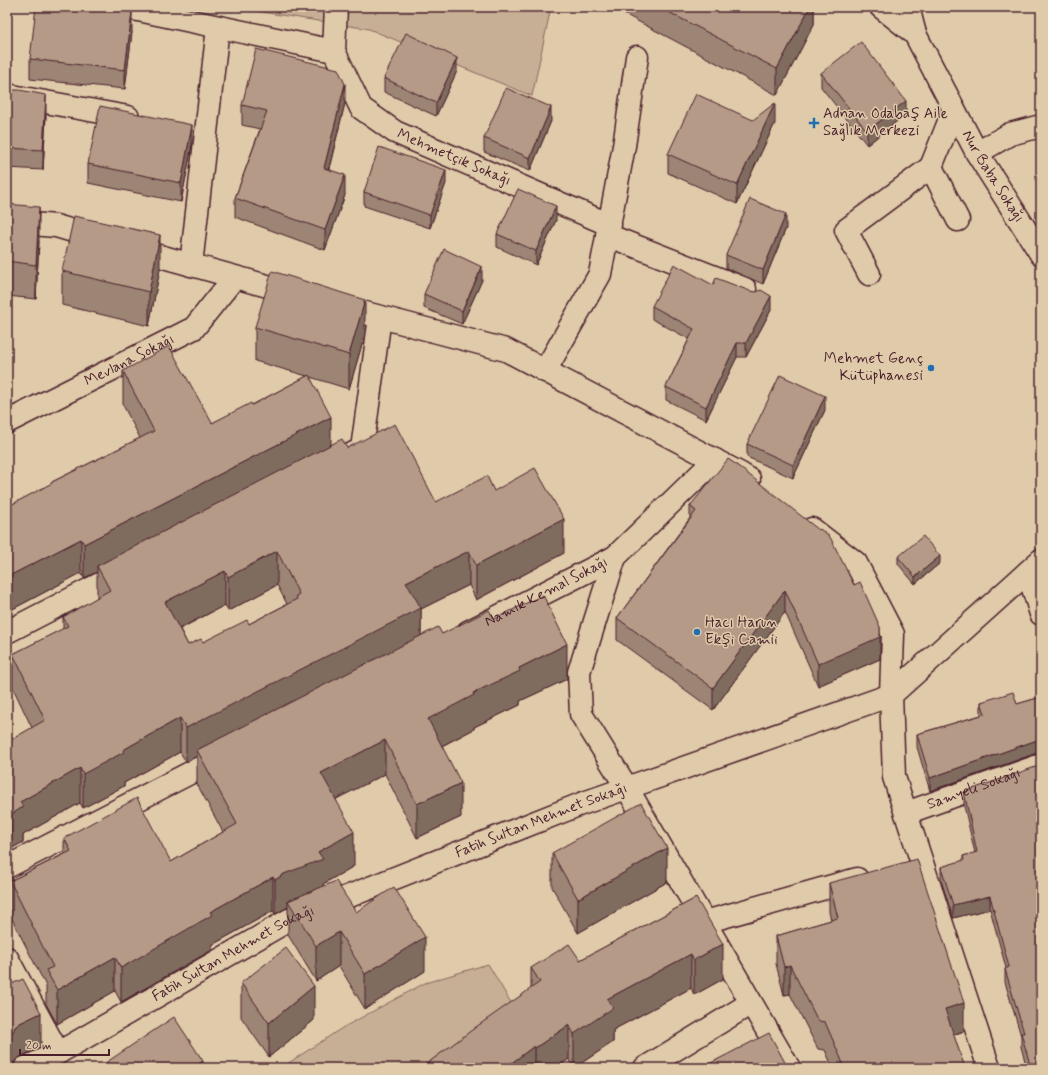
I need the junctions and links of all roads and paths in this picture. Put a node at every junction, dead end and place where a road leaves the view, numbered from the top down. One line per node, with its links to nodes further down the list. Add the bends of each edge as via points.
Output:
1 (124, 7): 5 (street)
2 (336, 7): 7 (street)
3 (881, 7): 6 (street)
4 (908, 7): 6 (street)
5 (218, 27): 7 (street); 14 (street)
6 (915, 34): 10 (street, Nur Baba Sokağı)
7 (334, 51): 19 (street, Mehmetçik Sokağı, via 361,108 395,132)
8 (638, 57): 19 (street)
9 (7, 95): 11 (street)
10 (954, 109): 15 (street, Nur Baba Sokağı); 16 (street)
11 (145, 120)
12 (1041, 126): 15 (street, via 1010,134)
13 (184, 127): 14 (street)
14 (206, 131): 21 (street)
15 (977, 153): 20 (street, Nur Baba Sokağı)
16 (931, 167): 17 (street); 22 (street, via 846,230)
17 (958, 220)
18 (7, 222): 21 (street, via 56,226)
19 (608, 230): 24 (street, Mehmetçik Sokağı); 26 (street, via 600,274)
20 (1041, 254)
21 (192, 265): 23 (street)
22 (869, 274)
23 (234, 278): 25 (street); 27 (street, Mevlana Sokağı, via 194,328)
24 (755, 293)
25 (380, 317): 26 (street, via 506,350); 29 (street, via 362,449)
26 (545, 371): 28 (street)
27 (7, 422)
28 (715, 460): 30 (street, via 741,474); 32 (street)
29 (326, 467)
30 (765, 492)
31 (795, 516): 38 (street, via 856,563 893,634)
32 (615, 556): 37 (street, Namık Kemal Sokağı); 41 (street, via 578,672 581,714)
33 (142, 563): 36 (street)
34 (1035, 566): 35 (street); 38 (street, Fatih Sultan Mehmet Sokağı)
35 (1041, 614)
36 (7, 632)
37 (452, 640)
38 (891, 695): 41 (street, Fatih Sultan Mehmet Sokağı); 42 (street, via 894,777)
39 (240, 748): 44 (street)
40 (1041, 765): 42 (street, Samyeli Sokağı)
41 (627, 788): 47 (street); 50 (street, Fatih Sultan Mehmet Sokağı, via 289,920)
42 (906, 813): 43 (street)
43 (921, 861): 45 (street); 54 (street)
44 (7, 867)
45 (899, 867)
46 (876, 874): 47 (street)
47 (705, 922): 49 (street)
48 (7, 958): 50 (street)
49 (751, 1003): 52 (street); 53 (street)
50 (58, 1053): 51 (street, Fatih Sultan Mehmet Sokağı)
51 (25, 1068)
52 (645, 1068)
53 (789, 1068)
54 (989, 1068)

